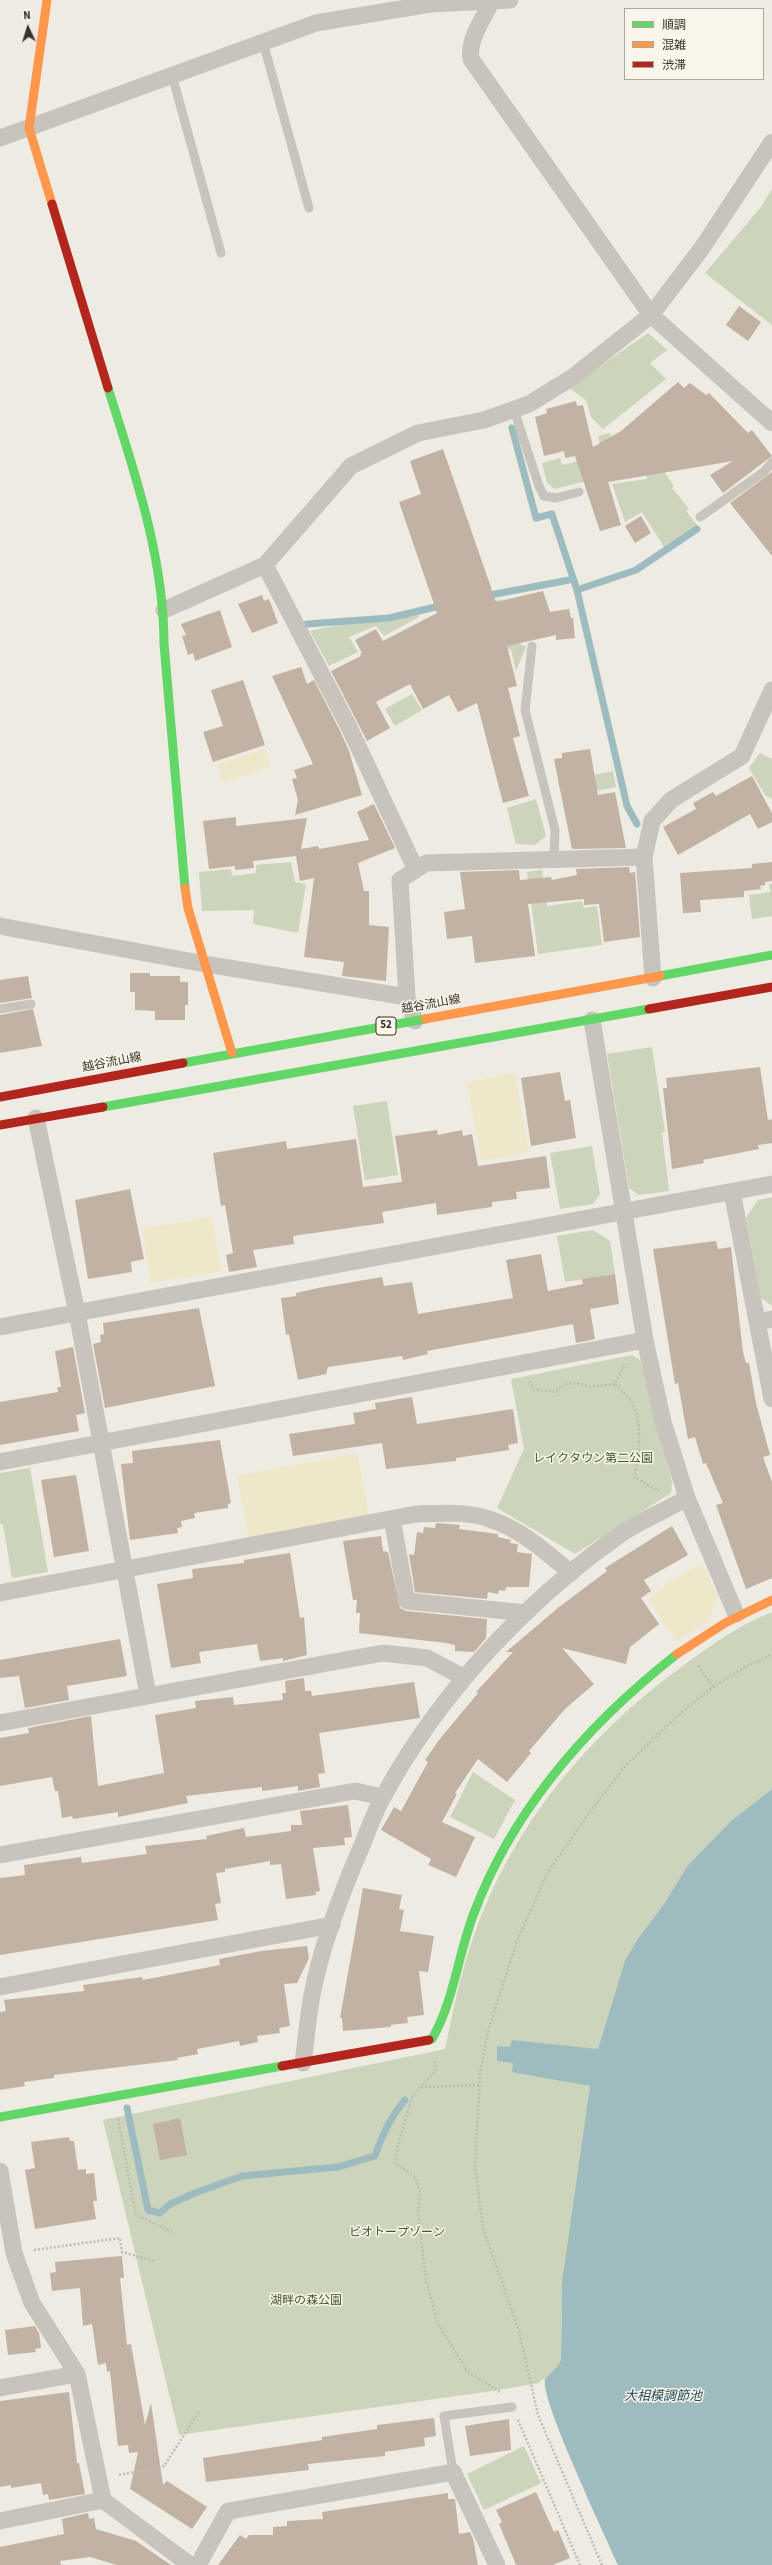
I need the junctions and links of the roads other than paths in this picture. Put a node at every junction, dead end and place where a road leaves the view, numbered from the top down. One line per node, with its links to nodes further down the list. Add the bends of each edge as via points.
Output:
1 (47, 0): 6 (street)
2 (510, 0): 3 (street)
3 (491, 2): 4 (street, via 430,4 316,23); 11 (street, via 473,39 471,59)
4 (263, 42): 5 (street); 9 (lane)
5 (172, 75): 6 (street); 10 (lane)
6 (29, 128): 7 (street); 18 (street, via 145,507)
7 (0, 138)
8 (772, 142): 11 (street, via 702,248)
9 (309, 208)
10 (221, 253)
11 (650, 316): 12 (street, via 573,377 529,404); 13 (street)
12 (514, 410): 15 (lane, via 538,486 544,496 556,498); 17 (street, via 484,420 418,433 352,466)
13 (772, 423)
14 (772, 462): 16 (lane, via 765,471)
15 (579, 492)
16 (700, 517)
17 (265, 565): 18 (street); 23 (street, via 350,729)
18 (164, 610): 26 (street, via 164,644 181,864 188,908)
19 (532, 646): 22 (lane, via 525,710 555,830)
20 (772, 690): 21 (street, via 742,756 671,800 652,821)
21 (644, 857): 22 (street); 27 (street)
22 (554, 859): 23 (street, via 426,863)
23 (415, 868): 29 (street, via 400,880)
24 (0, 926): 26 (street)
25 (772, 955): 27 (street, 越谷流山線 / 52)
26 (205, 964): 29 (street); 34 (street)
27 (653, 978): 33 (street, 越谷流山線 / 52)
28 (772, 986): 32 (street)
29 (407, 997): 33 (street)
30 (31, 1004): 31 (lane)
31 (0, 1009)
32 (592, 1020): 36 (street); 40 (street)
33 (415, 1021): 34 (street, 越谷流山線 / 52)
34 (232, 1053): 35 (street, 越谷流山線 / 52)
35 (0, 1096)
36 (36, 1118): 37 (street); 41 (street)
37 (0, 1125)
38 (772, 1184): 39 (street)
39 (732, 1192): 40 (street); 42 (street)
40 (622, 1212): 41 (street); 44 (street)
41 (76, 1313): 43 (street); 46 (street)
42 (764, 1321): 45 (street)
43 (0, 1327)
44 (645, 1340): 46 (street); 48 (street, via 663,1422)
45 (772, 1399)
46 (100, 1445): 47 (street); 50 (street)
47 (0, 1462)
48 (687, 1498): 51 (street, via 619,1535); 55 (street)
49 (392, 1519): 50 (street); 51 (street, via 416,1514 452,1513 492,1520 532,1540); 54 (street, via 407,1601)
50 (123, 1570): 52 (street); 57 (street)
51 (571, 1573): 54 (street)
52 (0, 1593)
53 (772, 1600): 55 (street)
54 (526, 1613): 56 (street)
55 (736, 1614): 63 (street, via 675,1655 634,1690 568,1754 532,1802 477,1904 440,2026 432,2039)
56 (463, 1677): 57 (street, via 427,1658 383,1653); 59 (street)
57 (148, 1695): 58 (street)
58 (0, 1723)
59 (382, 1797): 60 (street, via 355,1791); 61 (street)
60 (0, 1855)
61 (332, 1925): 62 (street); 63 (street, via 312,1995)
62 (0, 1987)
63 (303, 2062): 64 (street)
64 (0, 2117)
65 (0, 2171): 66 (street)
66 (3, 2198): 67 (street, via 14,2253 32,2303)
67 (77, 2374): 68 (street); 71 (street)
68 (0, 2388)
69 (512, 2407): 70 (lane, via 444,2416)
70 (453, 2472): 74 (street, via 228,2511); 75 (street)
71 (103, 2500): 72 (street); 73 (street)
72 (0, 2521)
73 (190, 2565)
74 (198, 2565)
75 (497, 2565)

